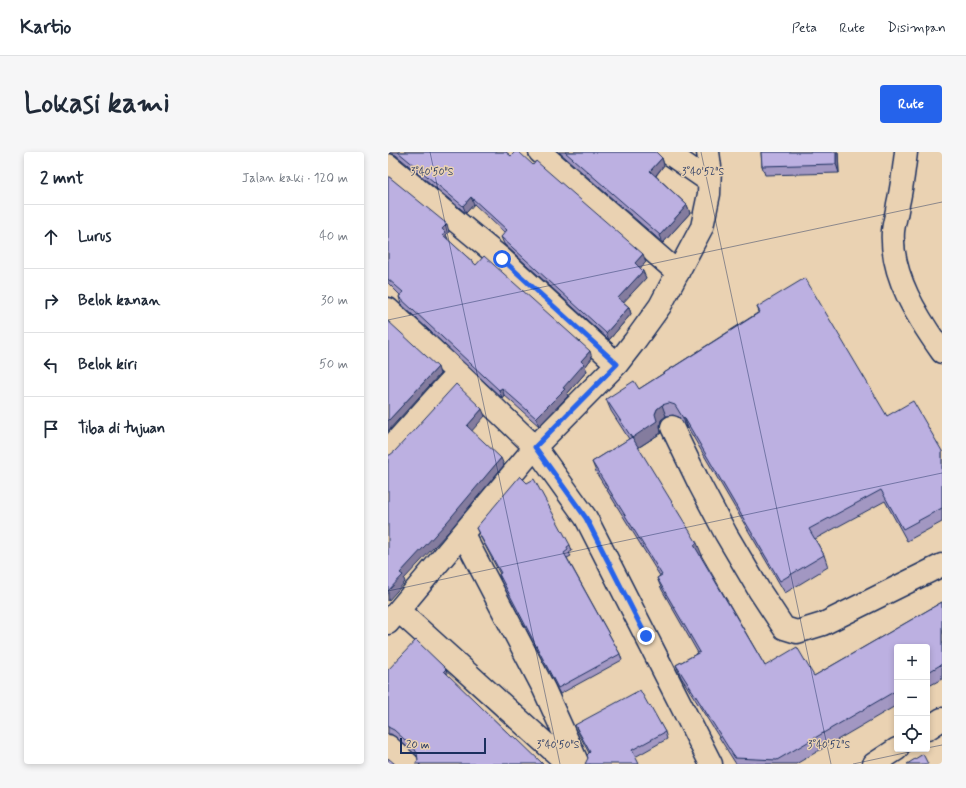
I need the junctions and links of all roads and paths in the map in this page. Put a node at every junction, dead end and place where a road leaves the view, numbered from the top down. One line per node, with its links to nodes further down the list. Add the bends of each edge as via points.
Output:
1 (540, 152): 7 (street)
2 (667, 152): 6 (street)
3 (708, 152): 6 (street)
4 (906, 152): 9 (street, via 893,232 895,260 904,288 919,318)
5 (388, 165): 10 (street, via 502,259)
6 (709, 181): 7 (street, via 702,227)
7 (678, 273): 10 (street, via 660,306)
8 (388, 309): 11 (street)
9 (942, 352)
10 (617, 364): 13 (street)
11 (458, 373): 13 (street); 14 (street)
12 (672, 426): 16 (street, via 726,534 784,628 797,632 823,624)
13 (535, 447): 15 (street); 25 (street, via 586,518)
14 (388, 450)
15 (463, 534): 17 (street); 24 (street, via 544,689)
16 (942, 565)
17 (393, 617): 23 (street)
18 (942, 719): 19 (street)
19 (930, 727)
20 (388, 746): 22 (street)
21 (894, 751): 26 (street)
22 (408, 764)
23 (568, 764)
24 (578, 764)
25 (711, 764)
26 (874, 764)

